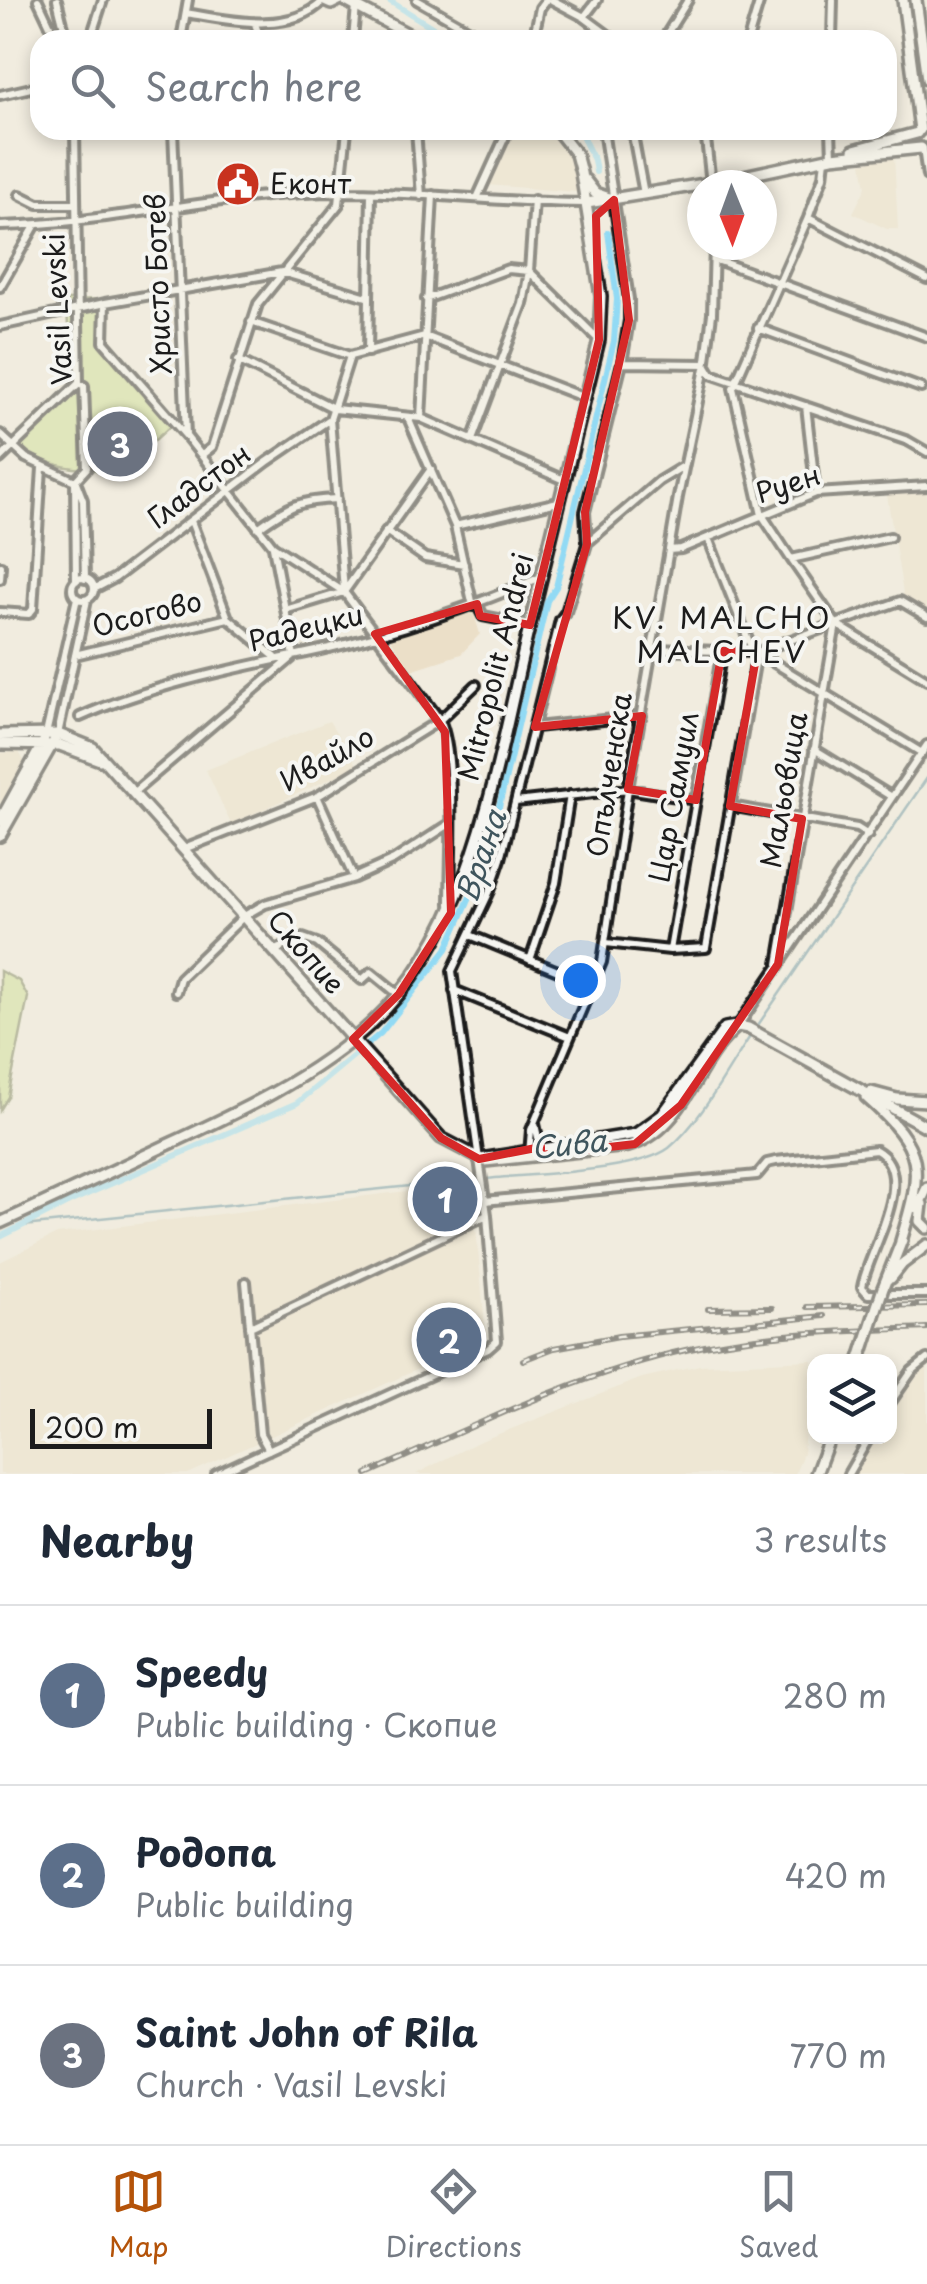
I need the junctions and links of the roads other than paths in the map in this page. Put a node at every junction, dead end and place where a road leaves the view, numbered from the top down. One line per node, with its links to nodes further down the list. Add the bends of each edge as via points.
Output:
1 (38, 0): 19 (street)
2 (57, 0): 20 (street)
3 (102, 0): 21 (street)
4 (188, 0): 16 (street)
5 (342, 0): 14 (street); 15 (street)
6 (417, 0): 26 (street)
7 (549, 0): 17 (street); 27 (street)
8 (597, 0): 17 (street)
9 (688, 0): 29 (street)
10 (760, 0): 30 (street)
11 (833, 0): 31 (street)
12 (903, 0): 35 (street)
13 (916, 0): 32 (street)
14 (322, 1): 18 (street, via 304,15)
15 (356, 6): 24 (street); 25 (street)
16 (186, 13): 18 (street); 22 (street)
17 (584, 17): 28 (street)
18 (254, 24): 23 (street)
19 (52, 30)
20 (64, 30)
21 (93, 30)
22 (183, 30)
23 (257, 30)
24 (355, 30)
25 (397, 30)
26 (470, 30)
27 (535, 30)
28 (602, 30)
29 (669, 30)
30 (751, 30)
31 (832, 30)
32 (927, 79)
33 (30, 88): 34 (street)
34 (0, 95)
35 (921, 130): 36 (street); 48 (street, via 917,143)
36 (897, 137)
37 (75, 140): 65 (street, Vasil Levski)
38 (174, 140): 66 (street, Христо Ботев)
39 (346, 140): 55 (street)
40 (417, 140): 60 (street)
41 (503, 140): 61 (street)
42 (565, 140): 52 (street)
43 (605, 140): 63 (street, Mitropolit Andrei)
44 (634, 140): 57 (street)
45 (706, 140): 50 (street)
46 (831, 140): 49 (street)
47 (888, 140): 49 (street)
48 (924, 148): 49 (street); 53 (street)
49 (828, 158): 51 (street); 67 (street)
50 (709, 170)
51 (774, 170)
52 (582, 173): 63 (street, via 595,193); 64 (street, Mitropolit Andrei)
53 (927, 176)
54 (687, 188): 57 (street)
55 (342, 192): 56 (street); 66 (street); 75 (street)
56 (371, 194): 60 (street); 80 (street)
57 (644, 194): 63 (street)
58 (20, 195): 65 (street, via 38,204)
59 (434, 195): 60 (street); 61 (street); 81 (street)
60 (422, 196)
61 (478, 196): 62 (street)
62 (534, 200): 64 (street); 74 (street)
63 (614, 200): 64 (street); 71 (street, via 596,216); 93 (street, Mitropolit Andrei, via 629,299)
64 (587, 203): 71 (street, Mitropolit Andrei)
65 (76, 204): 68 (street, Vasil Levski)
66 (178, 209): 68 (street); 79 (street, Христо Ботев)
67 (808, 218): 76 (street); 77 (street)
68 (76, 222): 69 (street); 83 (street, Vasil Levski)
69 (36, 225): 70 (street); 78 (street)
70 (0, 226)
71 (594, 236): 89 (street, Mitropolit Andrei)
72 (714, 260): 94 (street, Опълченска)
73 (717, 260): 77 (street)
74 (530, 271): 81 (street, via 508,269); 89 (street); 95 (street)
75 (282, 272): 79 (street); 80 (street); 84 (street)
76 (927, 279)
77 (778, 282): 86 (street); 88 (street)
78 (0, 287)
79 (182, 288): 82 (street); 106 (street, Христо Ботев)
80 (368, 297): 90 (street)
81 (426, 299): 87 (street)
82 (105, 303): 83 (street); 106 (street, via 104,342)
83 (76, 310): 85 (street); 97 (street, Vasil Levski)
84 (251, 322): 91 (street); 92 (street)
85 (0, 326)
86 (758, 328): 96 (street); 98 (street)
87 (424, 336): 90 (street); 95 (street); 103 (street)
88 (927, 337)
89 (599, 340): 99 (street, Mitropolit Andrei)
90 (368, 352): 91 (street)
91 (350, 356): 101 (street)
92 (238, 360): 101 (street); 110 (street, via 212,447)
93 (622, 364): 94 (street); 129 (street, Mitropolit Andrei, via 585,512)
94 (706, 364): 96 (street, via 710,374); 112 (street, Опълченска)
95 (502, 365): 99 (street); 107 (street)
96 (736, 381): 100 (street); 122 (street)
97 (78, 383): 108 (street); 116 (street, Vasil Levski, via 84,386 87,468)
98 (921, 388)
99 (585, 398): 115 (street, Mitropolit Andrei)
100 (806, 406): 109 (street); 119 (street)
101 (335, 409): 102 (street); 104 (street)
102 (408, 418): 103 (street); 114 (street)
103 (421, 418): 107 (street)
104 (330, 419): 118 (street, Гладстон); 120 (street)
105 (0, 434): 108 (street)
106 (186, 436): 110 (street)
107 (472, 440): 115 (street)
108 (13, 447): 111 (street); 113 (street)
109 (927, 452)
110 (202, 455): 118 (street)
111 (0, 459)
112 (684, 466): 129 (street); 131 (street, Опълченска)
113 (42, 468): 116 (street); 145 (street, via 33,609 22,616)
114 (431, 469): 124 (street); 126 (street)
115 (564, 480): 121 (street, Mitropolit Andrei)
116 (75, 481): 136 (street, Vasil Levski, via 84,500); 138 (street, Vasil Levski)
117 (927, 486): 119 (street, Руен)
118 (229, 491): 123 (street, Гладстон); 125 (street)
119 (816, 493): 122 (street, Руен)
120 (337, 499): 125 (street, via 304,500); 140 (street)
121 (558, 502): 124 (street); 135 (street, Mitropolit Andrei)
122 (762, 516): 128 (street, Руен); 132 (street)
123 (192, 521): 139 (street, Гладстон); 147 (street)
124 (454, 526): 133 (street)
125 (258, 528): 130 (street)
126 (386, 530): 133 (street, via 425,558); 140 (street)
127 (890, 537): 132 (street)
128 (708, 538): 131 (street, Руен); 153 (street)
129 (587, 544): 163 (street, Mitropolit Andrei, via 560,620)
130 (273, 546): 140 (street); 144 (street)
131 (669, 550): 151 (street, Опълченска)
132 (791, 559): 148 (street)
133 (464, 564): 143 (street)
134 (1, 566): 137 (street)
135 (542, 576): 143 (street, Радецки); 149 (street, Mitropolit Andrei)
136 (86, 578): 138 (street); 139 (street)
137 (0, 579)
138 (76, 582): 141 (street)
139 (94, 589): 142 (street)
140 (344, 592): 144 (street); 150 (street)
141 (77, 598): 142 (street); 165 (street)
142 (88, 600): 154 (street)
143 (476, 605): 149 (street, via 483,616); 150 (street, Радецки)
144 (286, 610): 155 (street)
145 (0, 612)
146 (927, 617): 148 (street, via 900,600)
147 (228, 618): 154 (street, Осогово); 156 (street, Осогово)
148 (836, 624): 153 (street); 157 (street); 159 (street, Мальовица)
149 (530, 625): 186 (street, Mitropolit Andrei, via 478,834)
150 (375, 634): 155 (street, Радецки); 162 (street)
151 (652, 649): 152 (street); 160 (street, Опълченска)
152 (722, 651): 153 (street); 176 (street, Цар Самуил)
153 (756, 652): 159 (street); 178 (street)
154 (75, 655): 165 (street)
155 (294, 656): 156 (street, Радецки); 172 (street)
156 (276, 658): 161 (street, Радецки)
157 (927, 680)
158 (476, 685): 162 (street, Ивайло)
159 (824, 692): 168 (street); 169 (street, Мальовица)
160 (642, 716): 163 (street); 171 (street, Опълченска)
161 (80, 717)
162 (440, 720): 173 (street, Ивайло); 181 (street)
163 (535, 727): 177 (street, Mitropolit Andrei)
164 (0, 735): 165 (street)
165 (50, 739): 167 (street); 170 (street); 172 (street, Скопие, via 107,763); 183 (street)
166 (0, 744): 167 (street)
167 (22, 744): 170 (street)
168 (924, 749): 175 (street)
169 (814, 750): 175 (street); 179 (street, Мальовица)
170 (36, 758): 180 (street)
171 (628, 788): 174 (street); 176 (street); 189 (street, Опълченска)
172 (134, 792): 184 (street, Скопие)
173 (317, 796): 184 (street, Ивайло); 185 (street)
174 (570, 796): 177 (street); 192 (street, via 556,883)
175 (892, 797): 182 (street)
176 (696, 800): 191 (street, Цар Самуил)
177 (516, 802): 188 (street, Mitropolit Andrei)
178 (730, 806): 179 (street); 191 (street, via 706,948)
179 (802, 819): 182 (street); 193 (street, Мальовица)
180 (0, 822)
181 (449, 825): 185 (street); 186 (street)
182 (868, 834): 193 (street)
183 (0, 836)
184 (184, 849): 187 (street, Скопие)
185 (354, 878): 187 (street)
186 (450, 913): 197 (street, Mitropolit Andrei)
187 (244, 916): 190 (street, Скопие); 196 (street, via 180,978)
188 (470, 935): 192 (street); 195 (street, Mitropolit Andrei, via 452,972)
189 (606, 943): 191 (street); 194 (street, Опълченска)
190 (276, 950): 197 (street, via 304,938 362,980 371,972); 200 (street, Скопие)
191 (670, 950)
192 (530, 960): 194 (street)
193 (778, 964): 198 (street)
194 (592, 985): 199 (street, Опълченска)
195 (454, 990): 199 (street); 207 (street)
196 (176, 992)
197 (399, 994): 200 (street, Mitropolit Andrei)
198 (743, 1027): 201 (street); 205 (street, via 725,1028 662,1115 636,1134)
199 (570, 1037): 203 (street, Опълченска)
200 (354, 1041): 207 (street, Скопие, via 440,1138); 211 (street, Mitropolit Andrei, via 266,1097)
201 (852, 1086): 202 (street); 204 (street); 213 (street, via 902,1133 914,1160 917,1189)
202 (927, 1101)
203 (535, 1123): 205 (street); 206 (street, Опълченска)
204 (927, 1128)
205 (541, 1151): 206 (street)
206 (528, 1153): 207 (street, via 484,1156)
207 (480, 1164): 209 (street)
208 (925, 1192): 212 (street, via 919,1217); 213 (street)
209 (484, 1200): 210 (street); 217 (street, via 757,1175 776,1161 876,1150 891,1166 892,1191 862,1287 868,1294)
210 (487, 1215): 218 (street); 224 (street, via 497,1341)
211 (0, 1224)
212 (927, 1228)
213 (902, 1241): 216 (street)
214 (927, 1245): 216 (street)
215 (246, 1282): 218 (street)
216 (883, 1288): 219 (street, bridge)
217 (927, 1294)
218 (250, 1327): 224 (street, via 260,1434)
219 (861, 1354)
220 (927, 1359): 221 (street)
221 (897, 1393)
222 (827, 1444): 226 (street)
223 (865, 1444): 227 (street)
224 (268, 1450): 225 (street)
225 (216, 1474)
226 (816, 1474)
227 (848, 1474)

